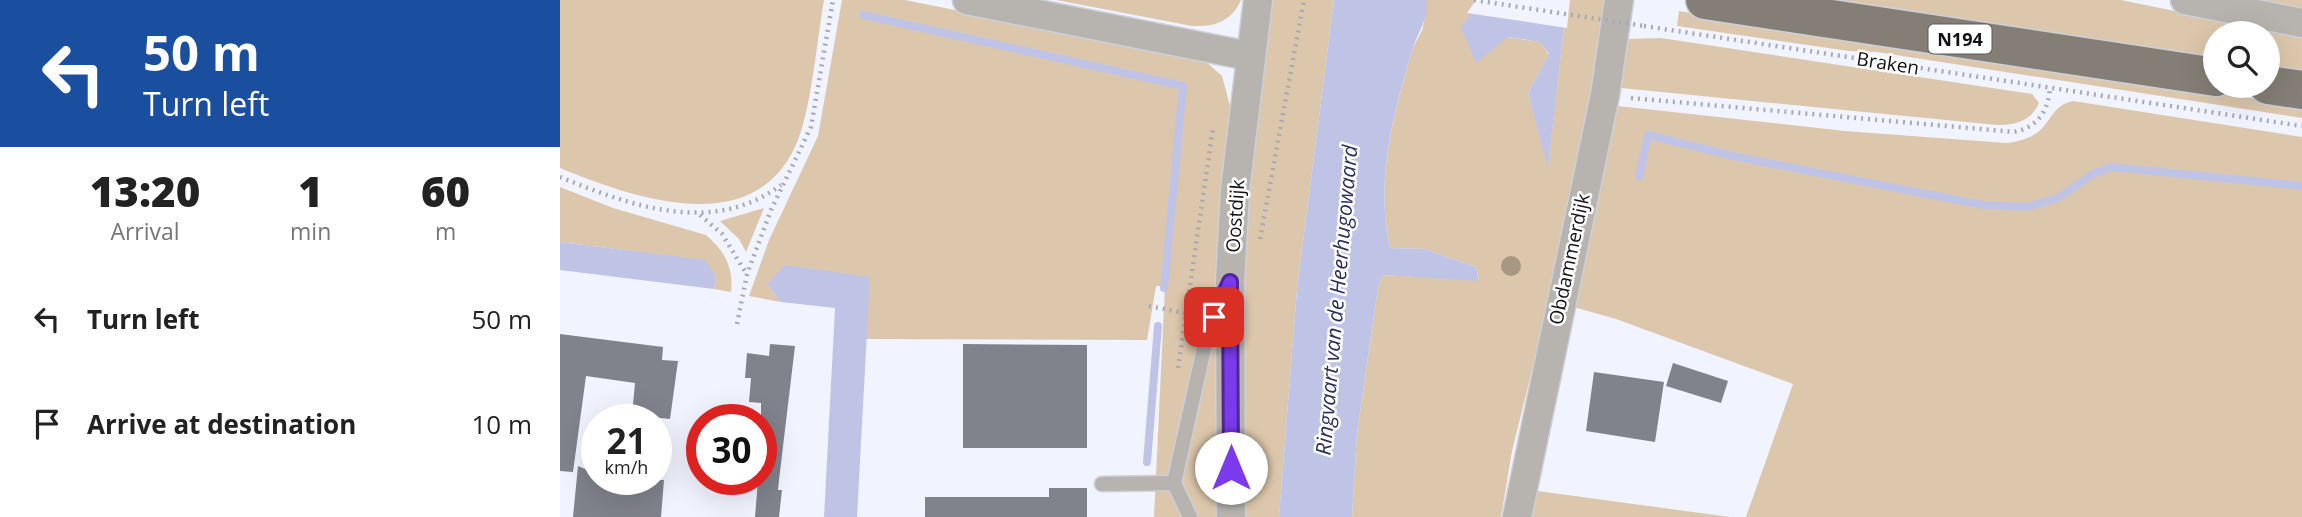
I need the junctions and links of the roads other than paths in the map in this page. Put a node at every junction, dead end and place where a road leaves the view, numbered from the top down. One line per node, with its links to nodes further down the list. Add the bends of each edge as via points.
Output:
1 (967, 0): 7 (street)
2 (1258, 0): 7 (street, Oostdijk)
3 (1619, 0): 16 (street, Obdammerdijk, via 1605,95)
4 (1705, 0): 8 (main road, Braken / N194)
5 (2185, 0): 6 (street)
6 (2302, 23)
7 (1249, 56): 11 (street, Oostdijk)
8 (2203, 75)
9 (2280, 87): 10 (main road)
10 (2302, 90)
11 (1230, 282): 12 (lane, via 1207,335); 15 (street, Oostdijk)
12 (1174, 483): 13 (lane); 14 (lane)
13 (1102, 484)
14 (1189, 517)
15 (1231, 517)
16 (1517, 517)

